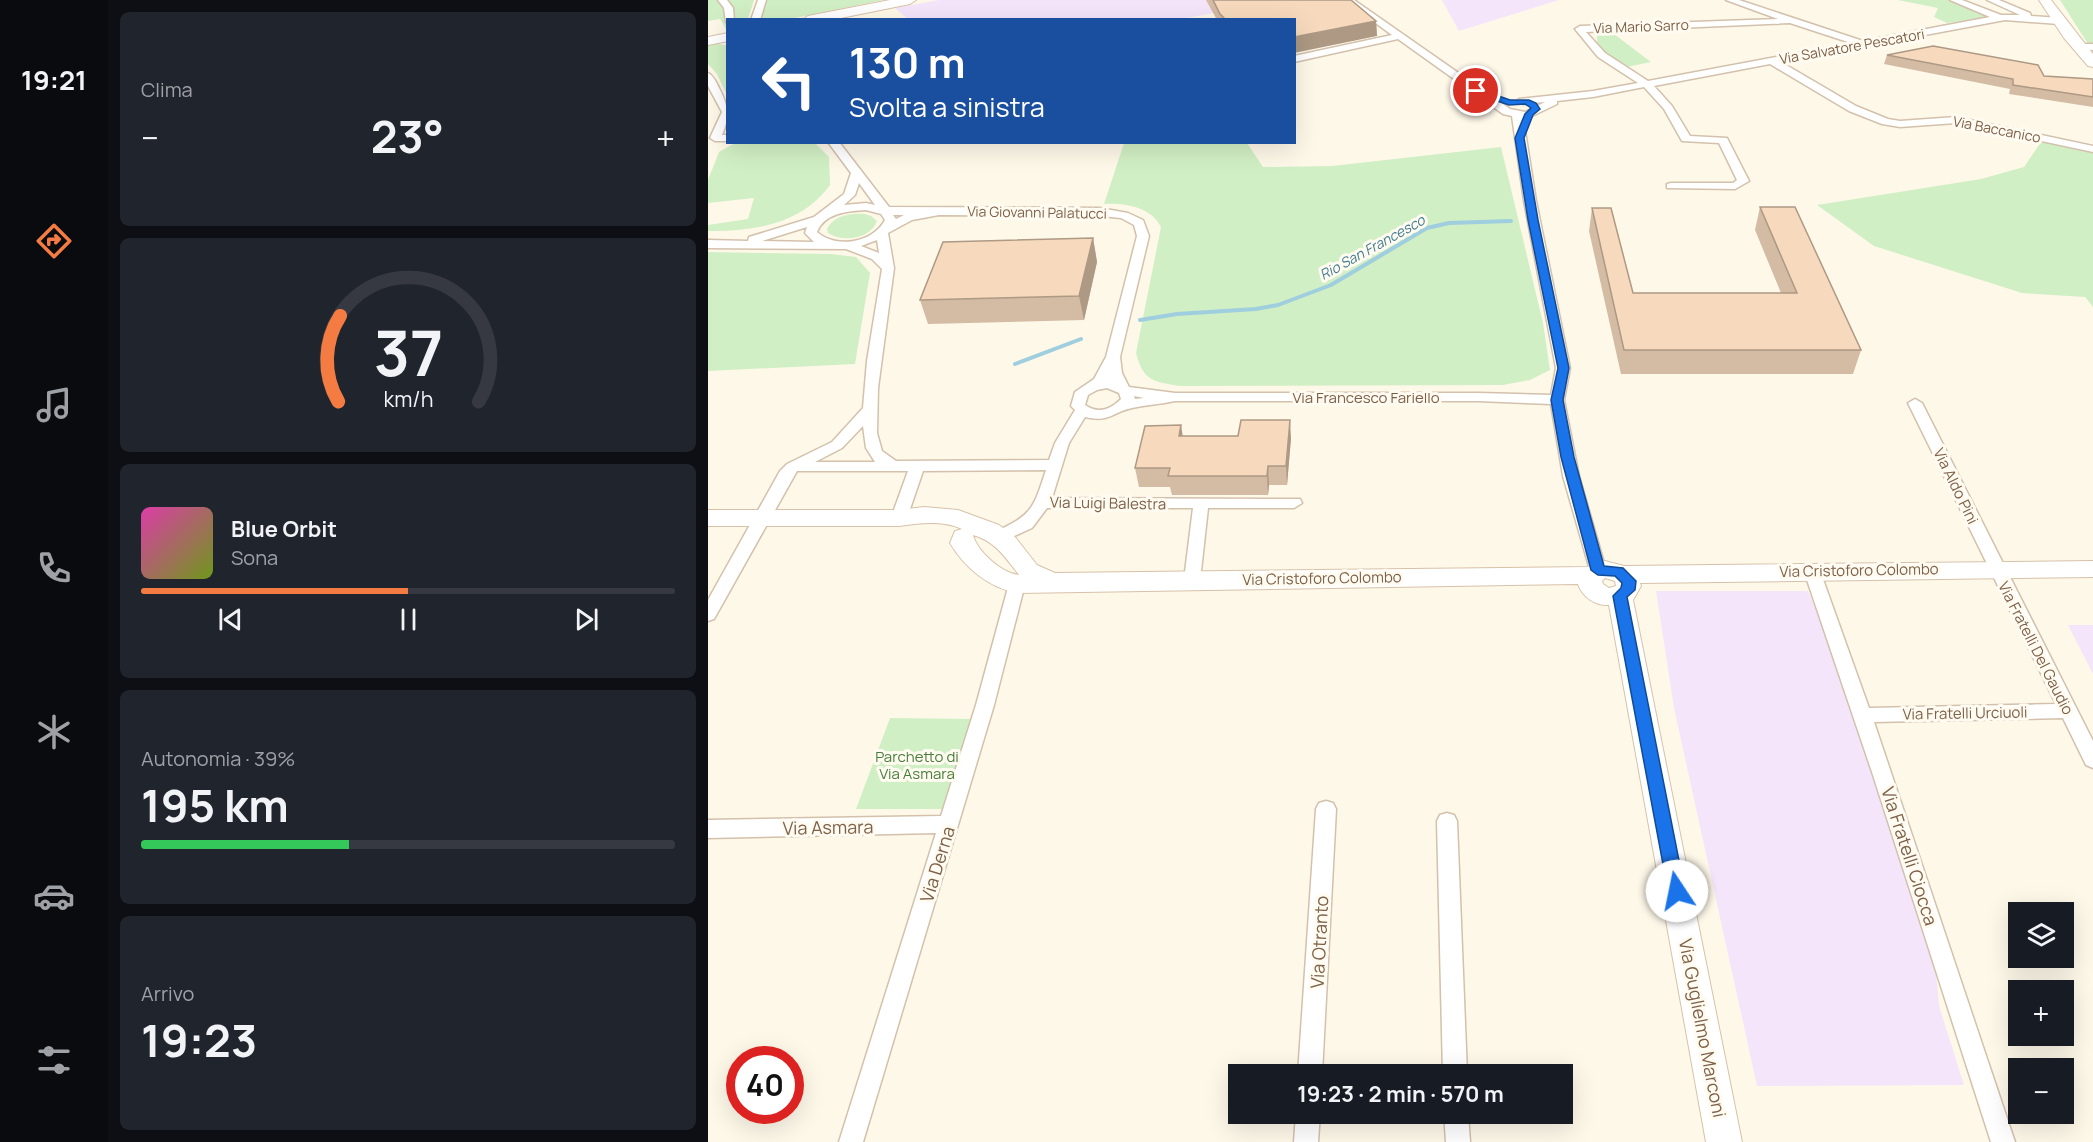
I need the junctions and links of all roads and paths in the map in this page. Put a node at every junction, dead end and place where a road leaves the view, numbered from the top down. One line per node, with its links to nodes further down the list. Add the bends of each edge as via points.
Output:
1 (722, 0): 9 (street)
2 (762, 0): 10 (street)
3 (910, 0): 11 (street)
4 (1348, 0): 16 (street)
5 (1730, 0): 14 (street)
6 (1954, 0): 12 (street)
7 (1991, 0): 13 (street)
8 (2045, 0): 15 (street)
9 (729, 18)
10 (756, 18)
11 (818, 18)
12 (2000, 18): 13 (street, Via Salvatore Pescatori); 19 (street, Via Salvatore Pescatori)
13 (2036, 20): 15 (street, Via Salvatore Pescatori)
14 (1787, 21): 19 (street); 25 (street, Via Mario Sarro, via 1581,29 1590,46)
15 (2060, 21): 20 (street)
16 (1400, 36): 21 (street); 28 (street, via 1476,91)
17 (726, 37): 18 (street)
18 (708, 41)
19 (1864, 45): 22 (street, Via Salvatore Pescatori)
20 (2086, 47): 23 (street)
21 (1296, 59)
22 (1772, 60): 25 (street, Via Salvatore Pescatori); 35 (street, Via Baccanico, via 1884,122 1900,124 1943,118)
23 (2093, 63)
24 (708, 76): 31 (street, via 726,112)
25 (1645, 83): 26 (street, Via Salvatore Pescatori); 38 (street, via 1672,111 1686,139 1723,140 1743,181 1735,186)
26 (1565, 98): 27 (street, Via Salvatore Pescatori); 29 (street, Via Salvatore Pescatori)
27 (1523, 101): 28 (street, Via Salvatore Pescatori); 29 (street, via 1533,105)
28 (1506, 105): 30 (street, via 1507,112)
29 (1532, 111): 30 (street, Via Salvatore Pescatori); 33 (street)
30 (1517, 115): 33 (street)
31 (715, 138): 32 (street); 36 (street)
32 (726, 138)
33 (1520, 138): 49 (street, via 1563,368)
34 (835, 144): 37 (street)
35 (2093, 149)
36 (708, 152)
37 (858, 173): 39 (street); 41 (street, via 849,195)
38 (1671, 186)
39 (886, 211): 40 (street, Via Giovanni Palatucci); 41 (street, Via Giovanni Palatucci, via 866,206); 42 (street, via 892,222)
40 (939, 211): 42 (street, Via Giovanni Palatucci, via 908,217); 46 (street, Via Giovanni Palatucci, via 1100,212 1124,215 1139,223 1143,236)
41 (823, 217): 43 (street, Via Giovanni Palatucci, via 764,237); 44 (street, via 812,227 814,239)
42 (885, 231): 44 (street, Via Giovanni Palatucci, via 871,240); 45 (street)
43 (708, 244): 44 (street)
44 (839, 245): 45 (street, via 876,256)
45 (888, 268): 51 (street)
46 (1113, 357): 47 (street, Via Giovanni Palatucci, via 1099,382); 48 (street, Via Giovanni Palatucci)
47 (1090, 387): 48 (street, via 1107,384); 52 (street, Via Luigi Balestra, via 1077,401)
48 (1124, 394): 49 (street, Via Francesco Fariello, via 1175,398); 52 (street, via 1104,414)
49 (1557, 400): 70 (street)
50 (1915, 403): 67 (street, Via Aldo Pini)
51 (870, 409): 53 (street); 54 (street)
52 (1082, 410): 55 (street, Via Luigi Balestra)
53 (837, 444): 54 (street, via 833,453 843,459 863,455); 57 (street)
54 (872, 445): 56 (street, via 877,455)
55 (1053, 465): 58 (street); 59 (street, Via Luigi Balestra)
56 (893, 466): 57 (street); 58 (street)
57 (792, 467): 63 (street)
58 (917, 467): 64 (street)
59 (1043, 503): 61 (street, Via Luigi Balestra); 65 (street, via 1026,524)
60 (1294, 503): 61 (street, Via Luigi Balestra)
61 (1201, 504): 71 (street)
62 (708, 518): 63 (street)
63 (761, 518): 64 (street); 75 (street)
64 (899, 518): 65 (street)
65 (988, 538): 66 (street, via 999,557); 66 (street, via 962,543); 72 (street, via 1029,571)
66 (983, 563): 73 (street, via 1001,579)
67 (1996, 568): 68 (street, Via Cristoforo Colombo); 69 (street, Via Cristoforo Colombo); 76 (street, Via Fratelli Del Gaudio)
68 (2093, 568)
69 (1812, 571): 74 (street, Via Cristoforo Colombo); 77 (street, Via Fratelli Ciocca)
70 (1595, 572): 71 (street, Via Cristoforo Colombo); 74 (street, Via Cristoforo Colombo, via 1589,585 1599,594 1606,597)
71 (1192, 580): 72 (street, Via Cristoforo Colombo)
72 (1052, 582): 73 (street, Via Cristoforo Colombo)
73 (1017, 584): 81 (street, Via Derna)
74 (1622, 585): 90 (street, Via Guglielmo Marconi)
75 (708, 615)
76 (2068, 711): 77 (street, Via Fratelli Urciuoli); 78 (street, Via Fratelli Del Gaudio)
77 (1862, 715): 91 (street, Via Fratelli Ciocca)
78 (2093, 760)
79 (1326, 809): 83 (street, Via Otranto)
80 (1447, 821): 84 (street)
81 (949, 824): 82 (street, Via Asmara); 87 (street, Via Derna)
82 (708, 829)
83 (1311, 1064)
84 (1455, 1064)
85 (1307, 1124): 88 (street)
86 (1457, 1124): 89 (street)
87 (850, 1142)
88 (1306, 1142)
89 (1458, 1142)
90 (1724, 1142)
91 (2003, 1142)

